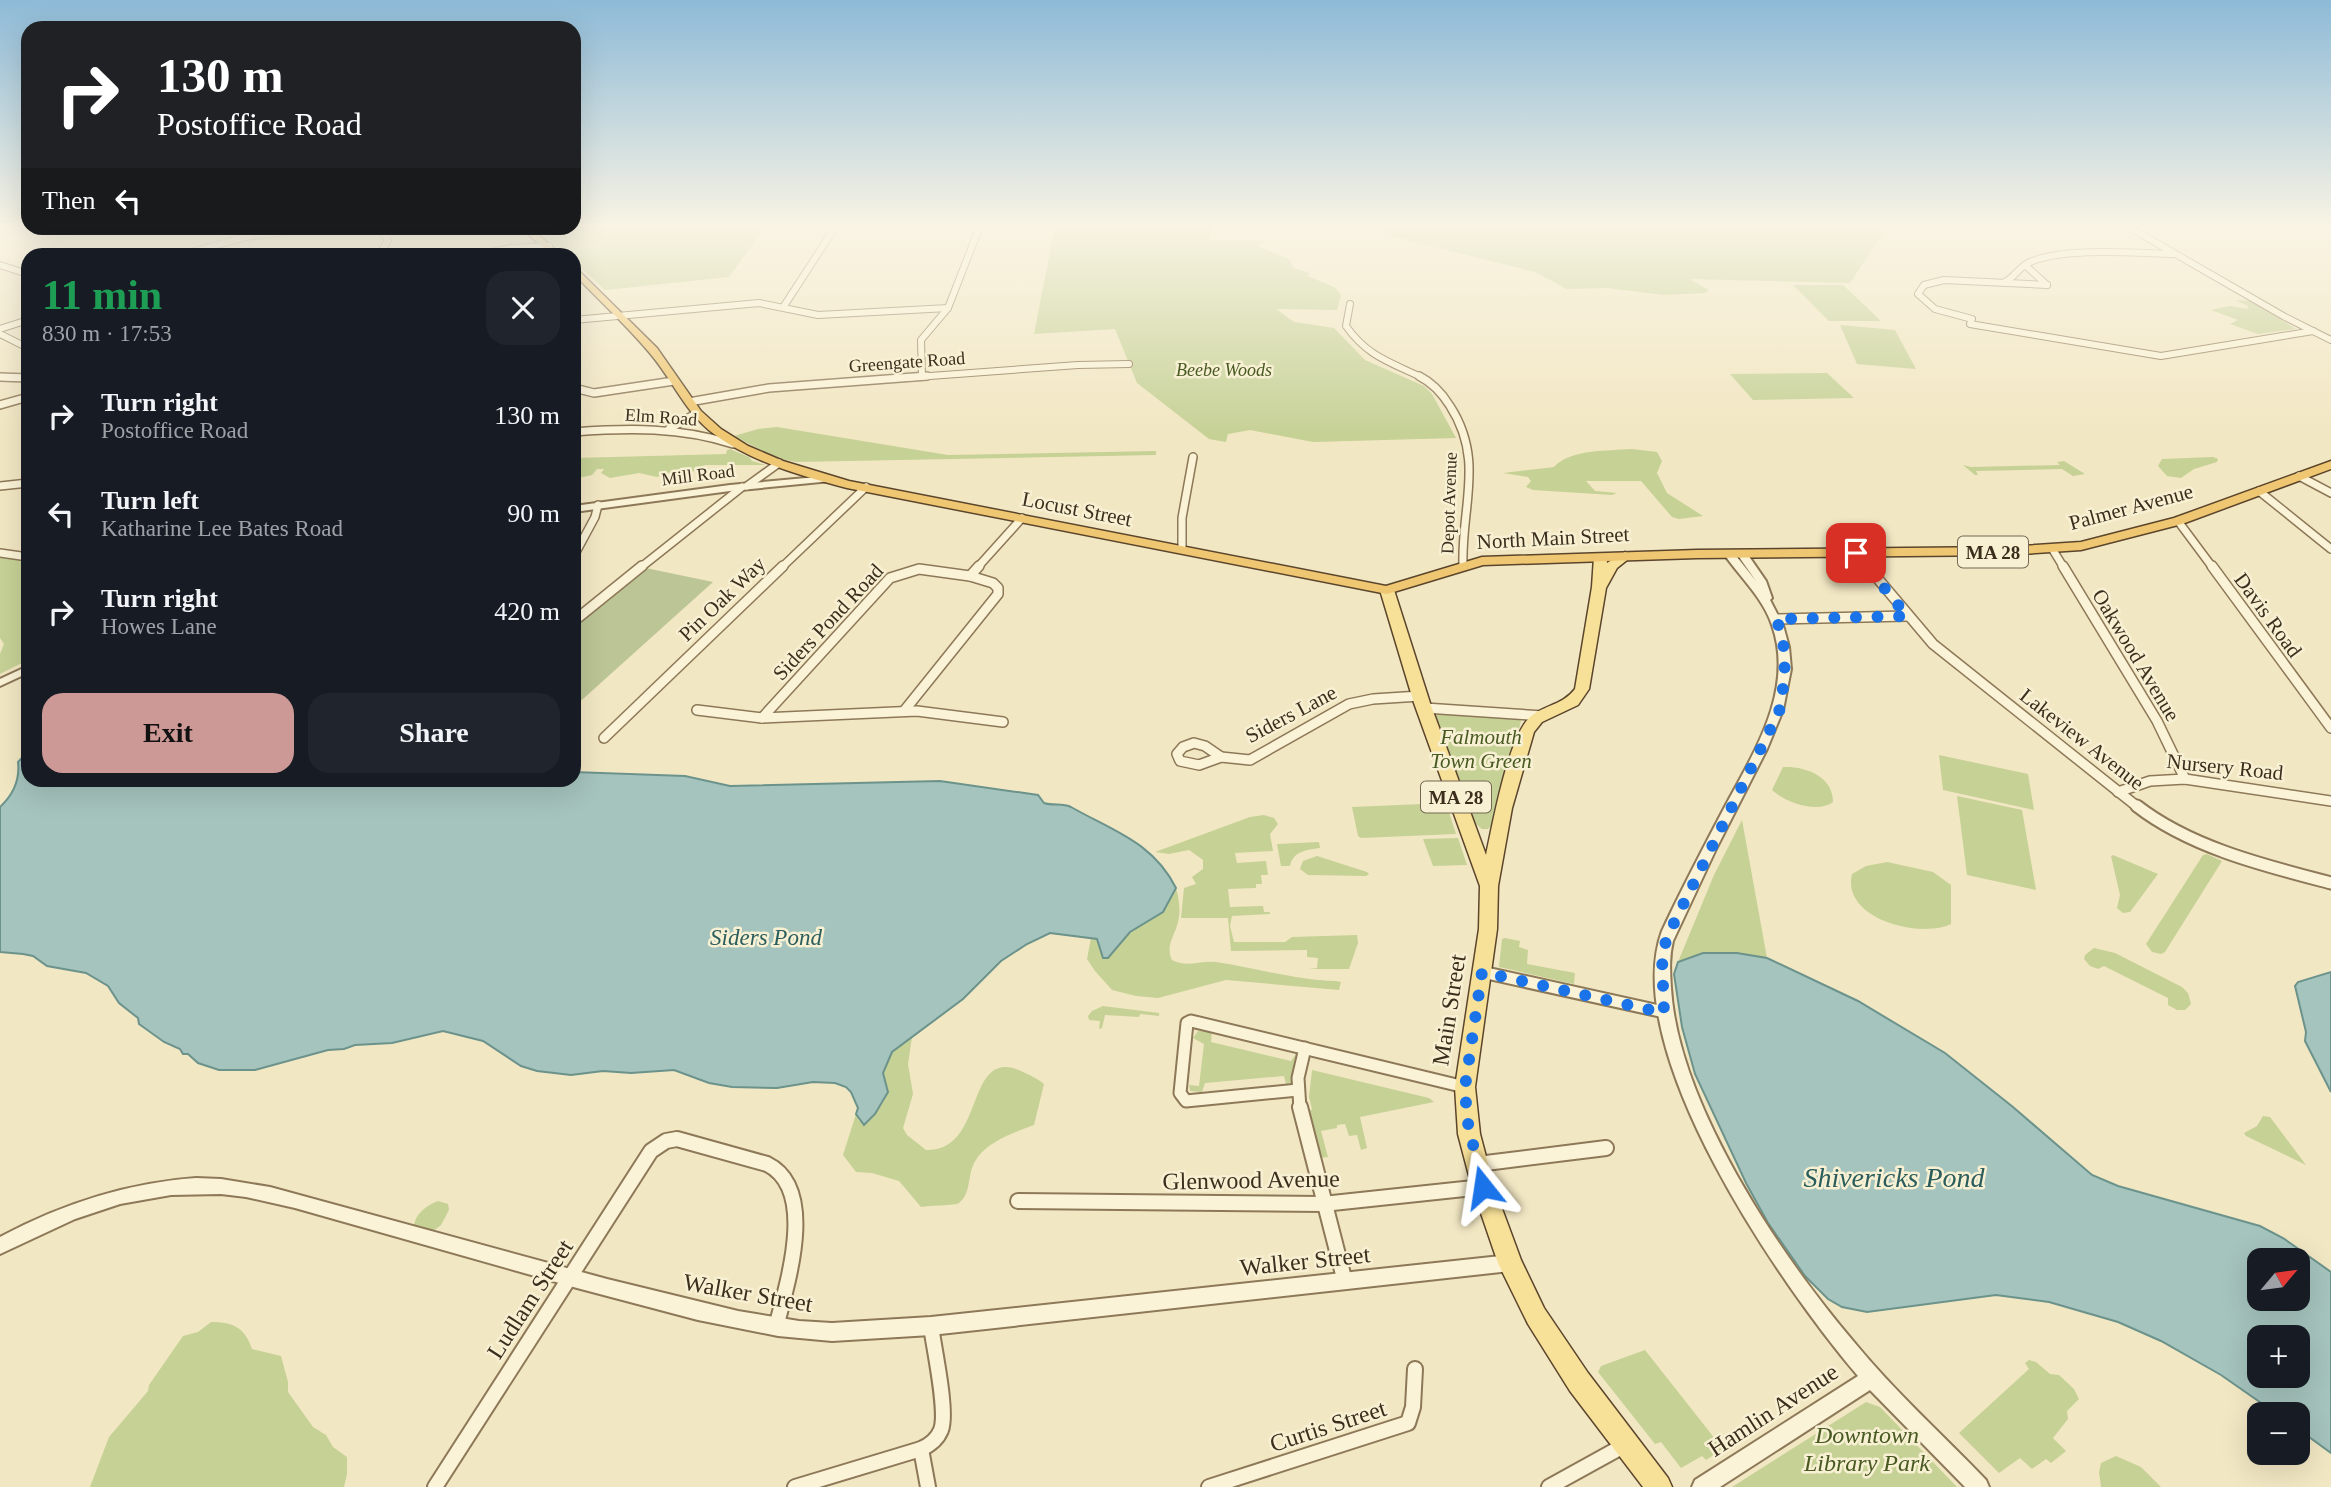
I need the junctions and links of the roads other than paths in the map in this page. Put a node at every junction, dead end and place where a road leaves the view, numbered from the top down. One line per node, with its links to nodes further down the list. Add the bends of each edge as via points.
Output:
1 (600, 295): 9 (highway, Locust Street)
2 (792, 295): 7 (street)
3 (953, 295): 8 (street)
4 (1919, 295): 13 (street, via 1934,308 1972,319 1970,324 2149,354 2172,356)
5 (2250, 295): 13 (street)
6 (1350, 304): 55 (street, Depot Avenue, via 1346,326 1356,341 1377,359 1436,386 1467,442 1470,457)
7 (785, 306): 8 (street, via 818,315); 9 (street, via 718,305)
8 (948, 308): 17 (street, via 921,340)
9 (621, 317): 10 (street); 20 (highway, Locust Street)
10 (581, 320)
11 (21, 323): 12 (street)
12 (0, 331): 15 (street)
13 (2313, 331): 14 (street)
14 (2331, 340)
15 (21, 344)
16 (1129, 364): 17 (street, Greengate Road)
17 (922, 376): 23 (street, Greengate Road, via 769,388)
18 (0, 377): 19 (street)
19 (21, 378)
20 (674, 381): 21 (street, via 594,393); 23 (highway, Locust Street)
21 (581, 390)
22 (21, 399): 24 (street)
23 (688, 402): 25 (highway, Locust Street)
24 (0, 405)
25 (697, 413): 26 (street); 28 (highway, Locust Street)
26 (668, 429): 27 (street, Elm Road); 28 (street, Elm Road)
27 (581, 432)
28 (744, 448): 30 (highway, Locust Street)
29 (1193, 457): 45 (street, via 1182,518)
30 (779, 463): 33 (highway, Locust Street); 36 (street)
31 (2331, 465): 32 (highway, Palmer Avenue / MA 28)
32 (2299, 476): 38 (highway, Palmer Avenue / MA 28); 39 (street)
33 (828, 480): 36 (street, Mill Road); 37 (highway, Locust Street)
34 (21, 484): 35 (street)
35 (0, 485)
36 (744, 486): 40 (street, Mill Road); 59 (street)
37 (866, 487): 42 (highway, Locust Street); 71 (street, Pin Oak Way)
38 (2259, 491): 43 (highway, Palmer Avenue / MA 28); 46 (street)
39 (2331, 493)
40 (598, 505): 41 (street, Mill Road); 44 (street)
41 (581, 508)
42 (1022, 518): 45 (highway, Locust Street); 56 (street)
43 (2178, 521): 47 (highway, Palmer Avenue / MA 28, via 2103,542); 70 (street, Davis Road)
44 (581, 543)
45 (1182, 549): 58 (highway, Locust Street)
46 (2331, 549)
47 (2053, 550): 48 (highway, Palmer Avenue / MA 28); 73 (street, Oakwood Avenue, via 2157,721)
48 (1856, 553): 50 (highway, Palmer Avenue / MA 28); 60 (street, Lakeview Avenue)
49 (0, 554): 52 (street)
50 (1736, 554): 51 (highway, Palmer Avenue / MA 28); 61 (street)
51 (1642, 555): 53 (highway, North Main Street / MA 28)
52 (21, 556)
53 (1625, 556): 54 (highway, North Main Street / MA 28); 57 (main road, via 1612,566)
54 (1601, 557): 55 (highway, North Main Street / MA 28); 57 (main road)
55 (1462, 565): 58 (highway, North Main Street / MA 28)
56 (970, 576): 66 (street, Siders Pond Road, via 993,583 998,594); 68 (street, Siders Pond Road, via 916,568 890,578)
57 (1599, 587): 67 (main road, via 1582,689 1573,702)
58 (1387, 590): 64 (main road, Main Street / MA 28)
59 (581, 615)
60 (1907, 616): 61 (street); 74 (street, Lakeview Avenue, via 1955,662)
61 (1775, 617): 81 (street, via 1786,680 1779,712 1667,937 1662,957)
62 (21, 672): 63 (street)
63 (0, 683)
64 (1422, 702): 67 (street, Siders Lane); 72 (street, Siders Lane, via 1373,699 1349,704 1254,758); 77 (main road, Main Street / MA 28)
65 (697, 710): 68 (street, Siders Pond Road)
66 (904, 711): 68 (street, Siders Pond Road); 69 (street, Siders Pond Road)
67 (1542, 716): 76 (main road, MA 28, via 1527,731)
68 (762, 718)
69 (1003, 722)
70 (2331, 728)
71 (604, 738)
72 (1221, 757)
73 (2185, 779): 74 (street, Nursery Road, via 2150,780); 75 (street, Nursery Road)
74 (2118, 792): 78 (street, Lakeview Avenue, via 2197,841)
75 (2331, 801)
76 (1502, 822): 77 (main road); 79 (main road, MA 28)
77 (1474, 847): 79 (main road, Main Street / MA 28)
78 (2331, 883)
79 (1489, 886): 80 (main road, Main Street / MA 28)
80 (1482, 972): 81 (street); 83 (main road, Main Street / MA 28)
81 (1664, 1013): 97 (street, via 1693,1100 1734,1182 1808,1297)
82 (1304, 1048): 83 (street); 84 (street); 84 (street, via 1187,1023 1180,1077 1180,1093 1186,1101)
83 (1465, 1087): 86 (main road, Main Street / MA 28)
84 (1298, 1090): 89 (street)
85 (1606, 1148): 86 (street)
86 (1477, 1164): 87 (main road, Main Street / MA 28)
87 (1483, 1187): 89 (street, Glenwood Avenue); 91 (main road, Main Street / MA 28)
88 (1018, 1201): 89 (street, Glenwood Avenue)
89 (1323, 1204): 93 (street)
90 (0, 1246): 92 (street, Walker Street, via 116,1198 170,1188 217,1186 298,1202)
91 (1510, 1263): 93 (street, Walker Street); 98 (main road, Main Street / MA 28, via 1552,1342)
92 (571, 1279): 95 (street, Walker Street); 95 (street, Ludlam Street, via 652,1151 677,1139 767,1164 788,1180 795,1223); 100 (street, Ludlam Street)
93 (1345, 1282): 94 (street, Walker Street)
94 (931, 1326): 95 (street, Walker Street, via 847,1332); 99 (street, via 943,1423 936,1439)
95 (776, 1327)
96 (1415, 1368): 103 (street, Curtis Street, via 1408,1423)
97 (1873, 1377): 106 (street, Hamlin Avenue); 107 (street)
98 (1627, 1444): 104 (street); 105 (main road, Main Street / MA 28)
99 (921, 1449): 101 (street); 102 (street)
100 (435, 1487)
101 (795, 1487)
102 (928, 1487)
103 (1209, 1487)
104 (1549, 1487)
105 (1659, 1487)
106 (1702, 1487)
107 (1979, 1487)

